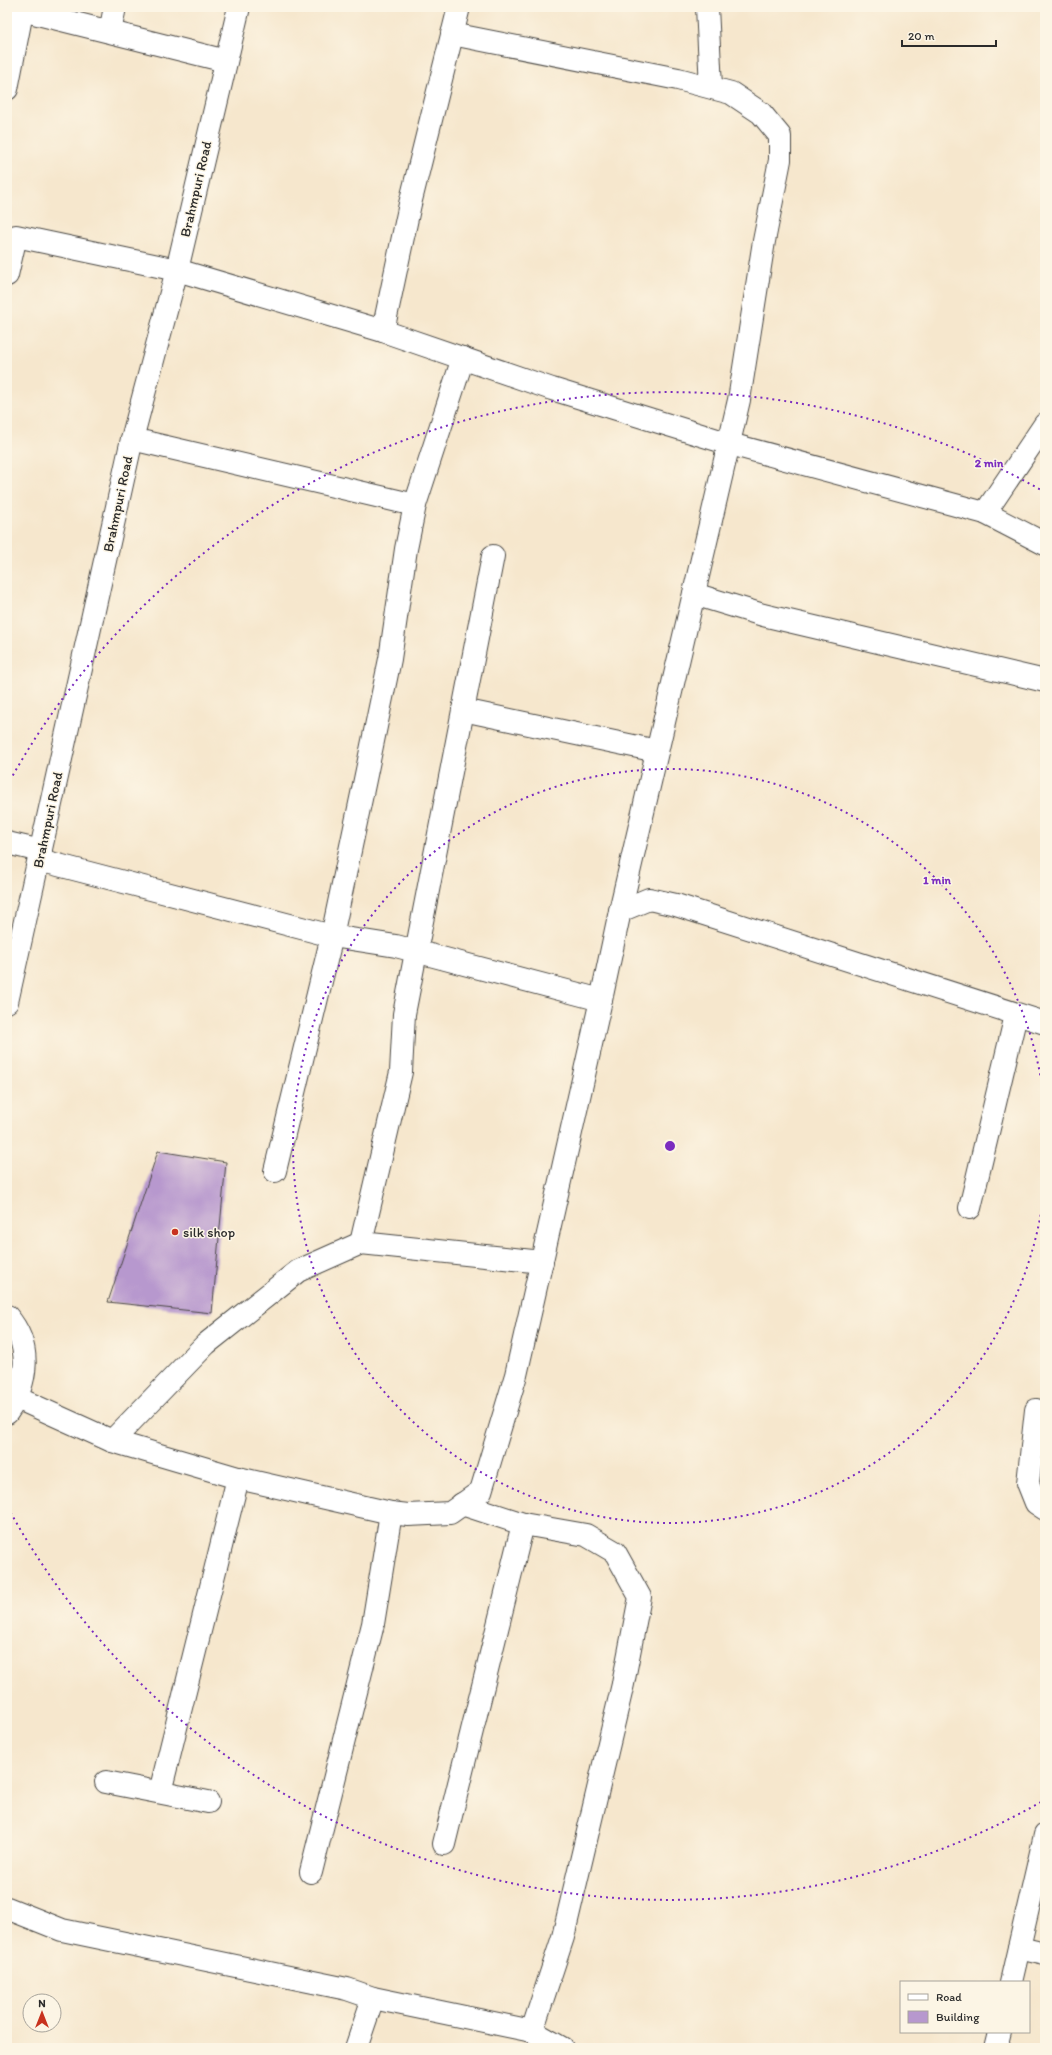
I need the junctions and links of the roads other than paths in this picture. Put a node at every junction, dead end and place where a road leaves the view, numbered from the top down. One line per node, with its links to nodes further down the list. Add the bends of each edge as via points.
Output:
1 (116, 7): 6 (street)
2 (238, 7): 8 (street, Brahmpuri Road)
3 (459, 7): 7 (street)
4 (707, 7): 9 (street)
5 (19, 8): 6 (street); 10 (street)
6 (110, 32): 8 (street)
7 (452, 34): 9 (street); 14 (street, via 410,204)
8 (226, 61): 12 (street, Brahmpuri Road)
9 (711, 87): 18 (street, via 731,93 761,112 780,136 780,160)
10 (7, 89)
11 (11, 236): 12 (street); 13 (street)
12 (177, 270): 14 (street); 17 (street, Brahmpuri Road)
13 (7, 275)
14 (383, 331): 15 (street)
15 (463, 358): 18 (street, via 552,389); 19 (street)
16 (1045, 424): 20 (street)
17 (132, 439): 19 (street); 28 (street, Brahmpuri Road)
18 (730, 444): 20 (street); 23 (street)
19 (415, 505): 30 (street, via 390,659)
20 (985, 513): 21 (street)
21 (1045, 544)
22 (493, 556): 25 (street)
23 (694, 594): 24 (street, via 763,615); 26 (street)
24 (1045, 681)
25 (463, 710): 26 (street); 31 (street)
26 (657, 751): 29 (street)
27 (7, 843): 28 (street)
28 (40, 856): 30 (street); 33 (street, Brahmpuri Road)
29 (620, 911): 32 (street); 34 (street, via 649,899 676,905)
30 (332, 936): 31 (street, via 396,946); 36 (street)
31 (416, 952): 32 (street); 38 (street, via 404,1014 401,1072)
32 (601, 1000): 39 (street)
33 (7, 1002)
34 (1016, 1015): 35 (street); 37 (street)
35 (1045, 1023)
36 (275, 1171)
37 (970, 1208)
38 (361, 1243): 39 (street); 43 (street, via 298,1272 206,1344)
39 (542, 1262): 45 (street, via 516,1375 481,1491)
40 (7, 1316): 41 (street, via 14,1324 24,1347 25,1373)
41 (12, 1405): 43 (street)
42 (1036, 1410): 46 (street, via 1028,1483 1036,1503)
43 (112, 1441): 44 (street)
44 (238, 1478): 47 (street); 50 (street)
45 (462, 1504): 47 (street, via 450,1513); 48 (street)
46 (1045, 1510)
47 (391, 1513): 54 (street, via 374,1624)
48 (523, 1524): 53 (street); 60 (street, via 586,1535 615,1552 640,1597 623,1684 564,1937)
49 (106, 1782): 50 (street)
50 (160, 1792): 51 (street)
51 (208, 1802)
52 (1045, 1835): 56 (street)
53 (444, 1844)
54 (311, 1872)
55 (7, 1908): 59 (street, via 62,1930 347,1989)
56 (1019, 1948): 57 (street); 58 (street)
57 (1045, 1954)
58 (1011, 1981)
59 (373, 1998): 60 (street); 62 (street)
60 (532, 2031): 63 (street)
61 (1000, 2033): 64 (street)
62 (356, 2048)
63 (562, 2048)
64 (996, 2048)

